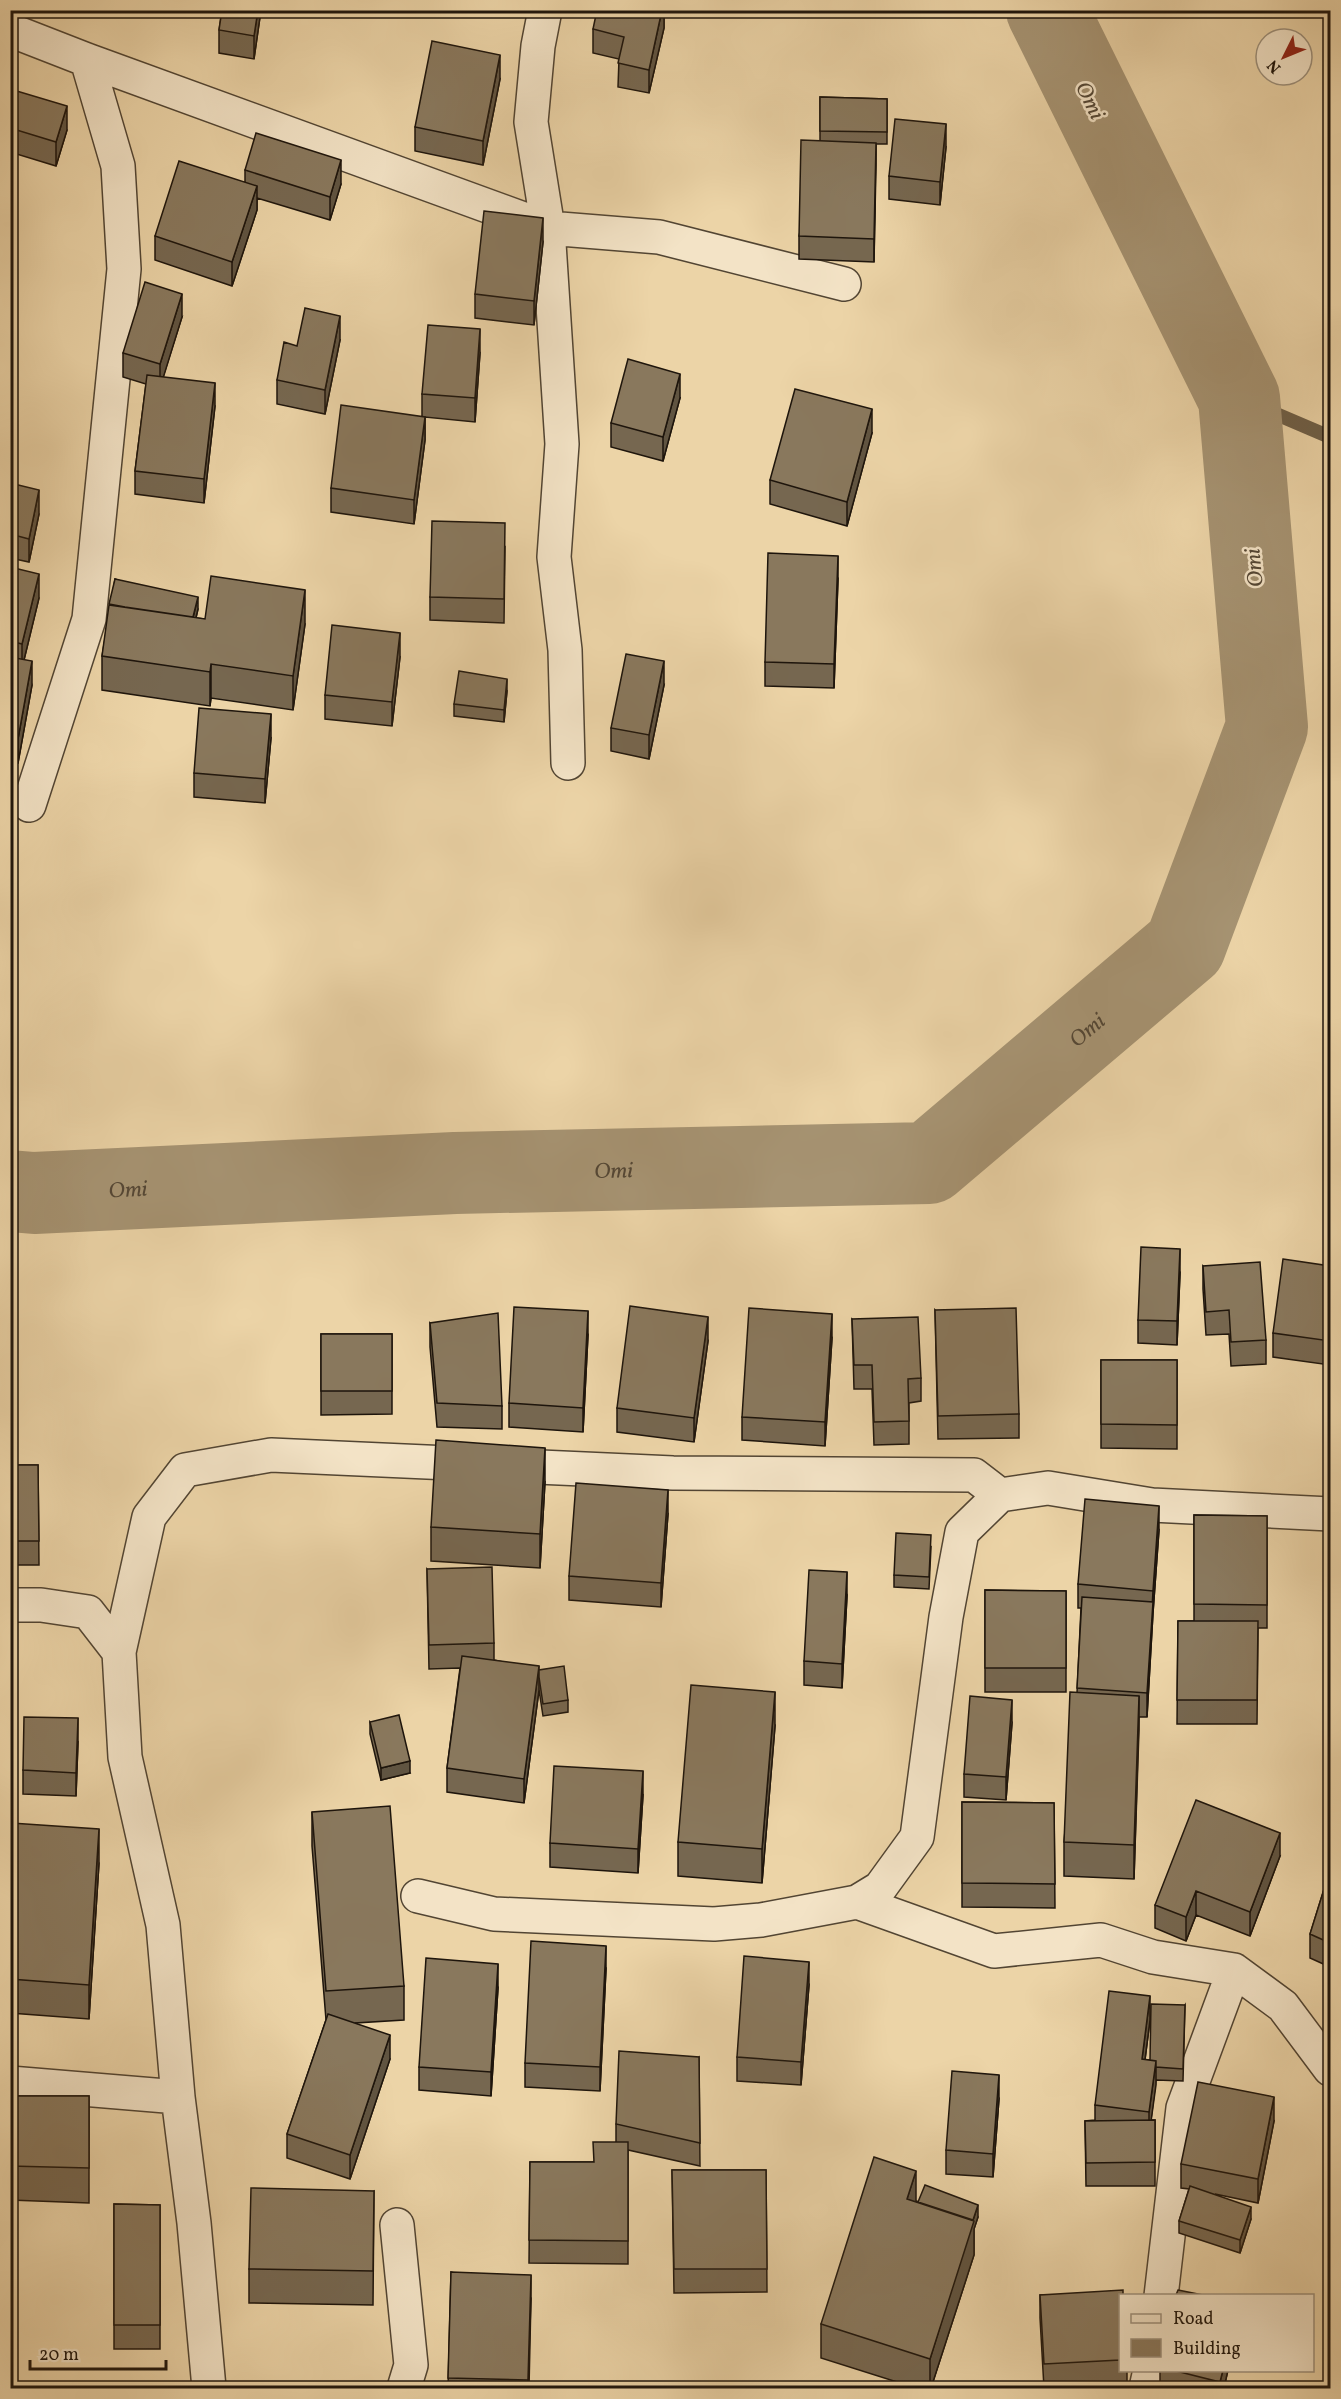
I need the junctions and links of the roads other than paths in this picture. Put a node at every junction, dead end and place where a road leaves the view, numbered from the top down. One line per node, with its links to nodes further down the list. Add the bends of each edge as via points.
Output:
1 (545, 10): 4 (street, via 531,122)
2 (10, 30): 3 (street)
3 (87, 60): 4 (street); 7 (street, via 118,166 124,269 88,619)
4 (548, 228): 5 (street, via 659,237); 6 (street, via 562,444 554,557 565,650)
5 (844, 284)
6 (568, 763)
7 (28, 805)
8 (974, 1475): 9 (street); 11 (street); 13 (street, via 673,1473 271,1455 185,1470 149,1516)
9 (1000, 1495): 10 (street, via 1048,1488 1152,1505); 11 (street)
10 (1330, 1514)
11 (962, 1532): 15 (street, via 946,1617 917,1837 880,1888)
12 (10, 1605): 13 (street, via 88,1612)
13 (119, 1652): 19 (street, via 125,1757 162,1925)
14 (418, 1896): 15 (street, via 494,1914 714,1924 761,1920)
15 (857, 1902): 16 (street, via 994,1951 1101,1940 1153,1957)
16 (1234, 1970): 17 (street, via 1283,2006); 21 (street, via 1182,2108)
17 (1330, 2069)
18 (10, 2083): 19 (street)
19 (178, 2097): 23 (street)
20 (397, 2225): 24 (street, via 411,2365)
21 (1161, 2294)
22 (1150, 2372): 25 (street)
23 (209, 2388)
24 (404, 2388)
25 (1146, 2388)

